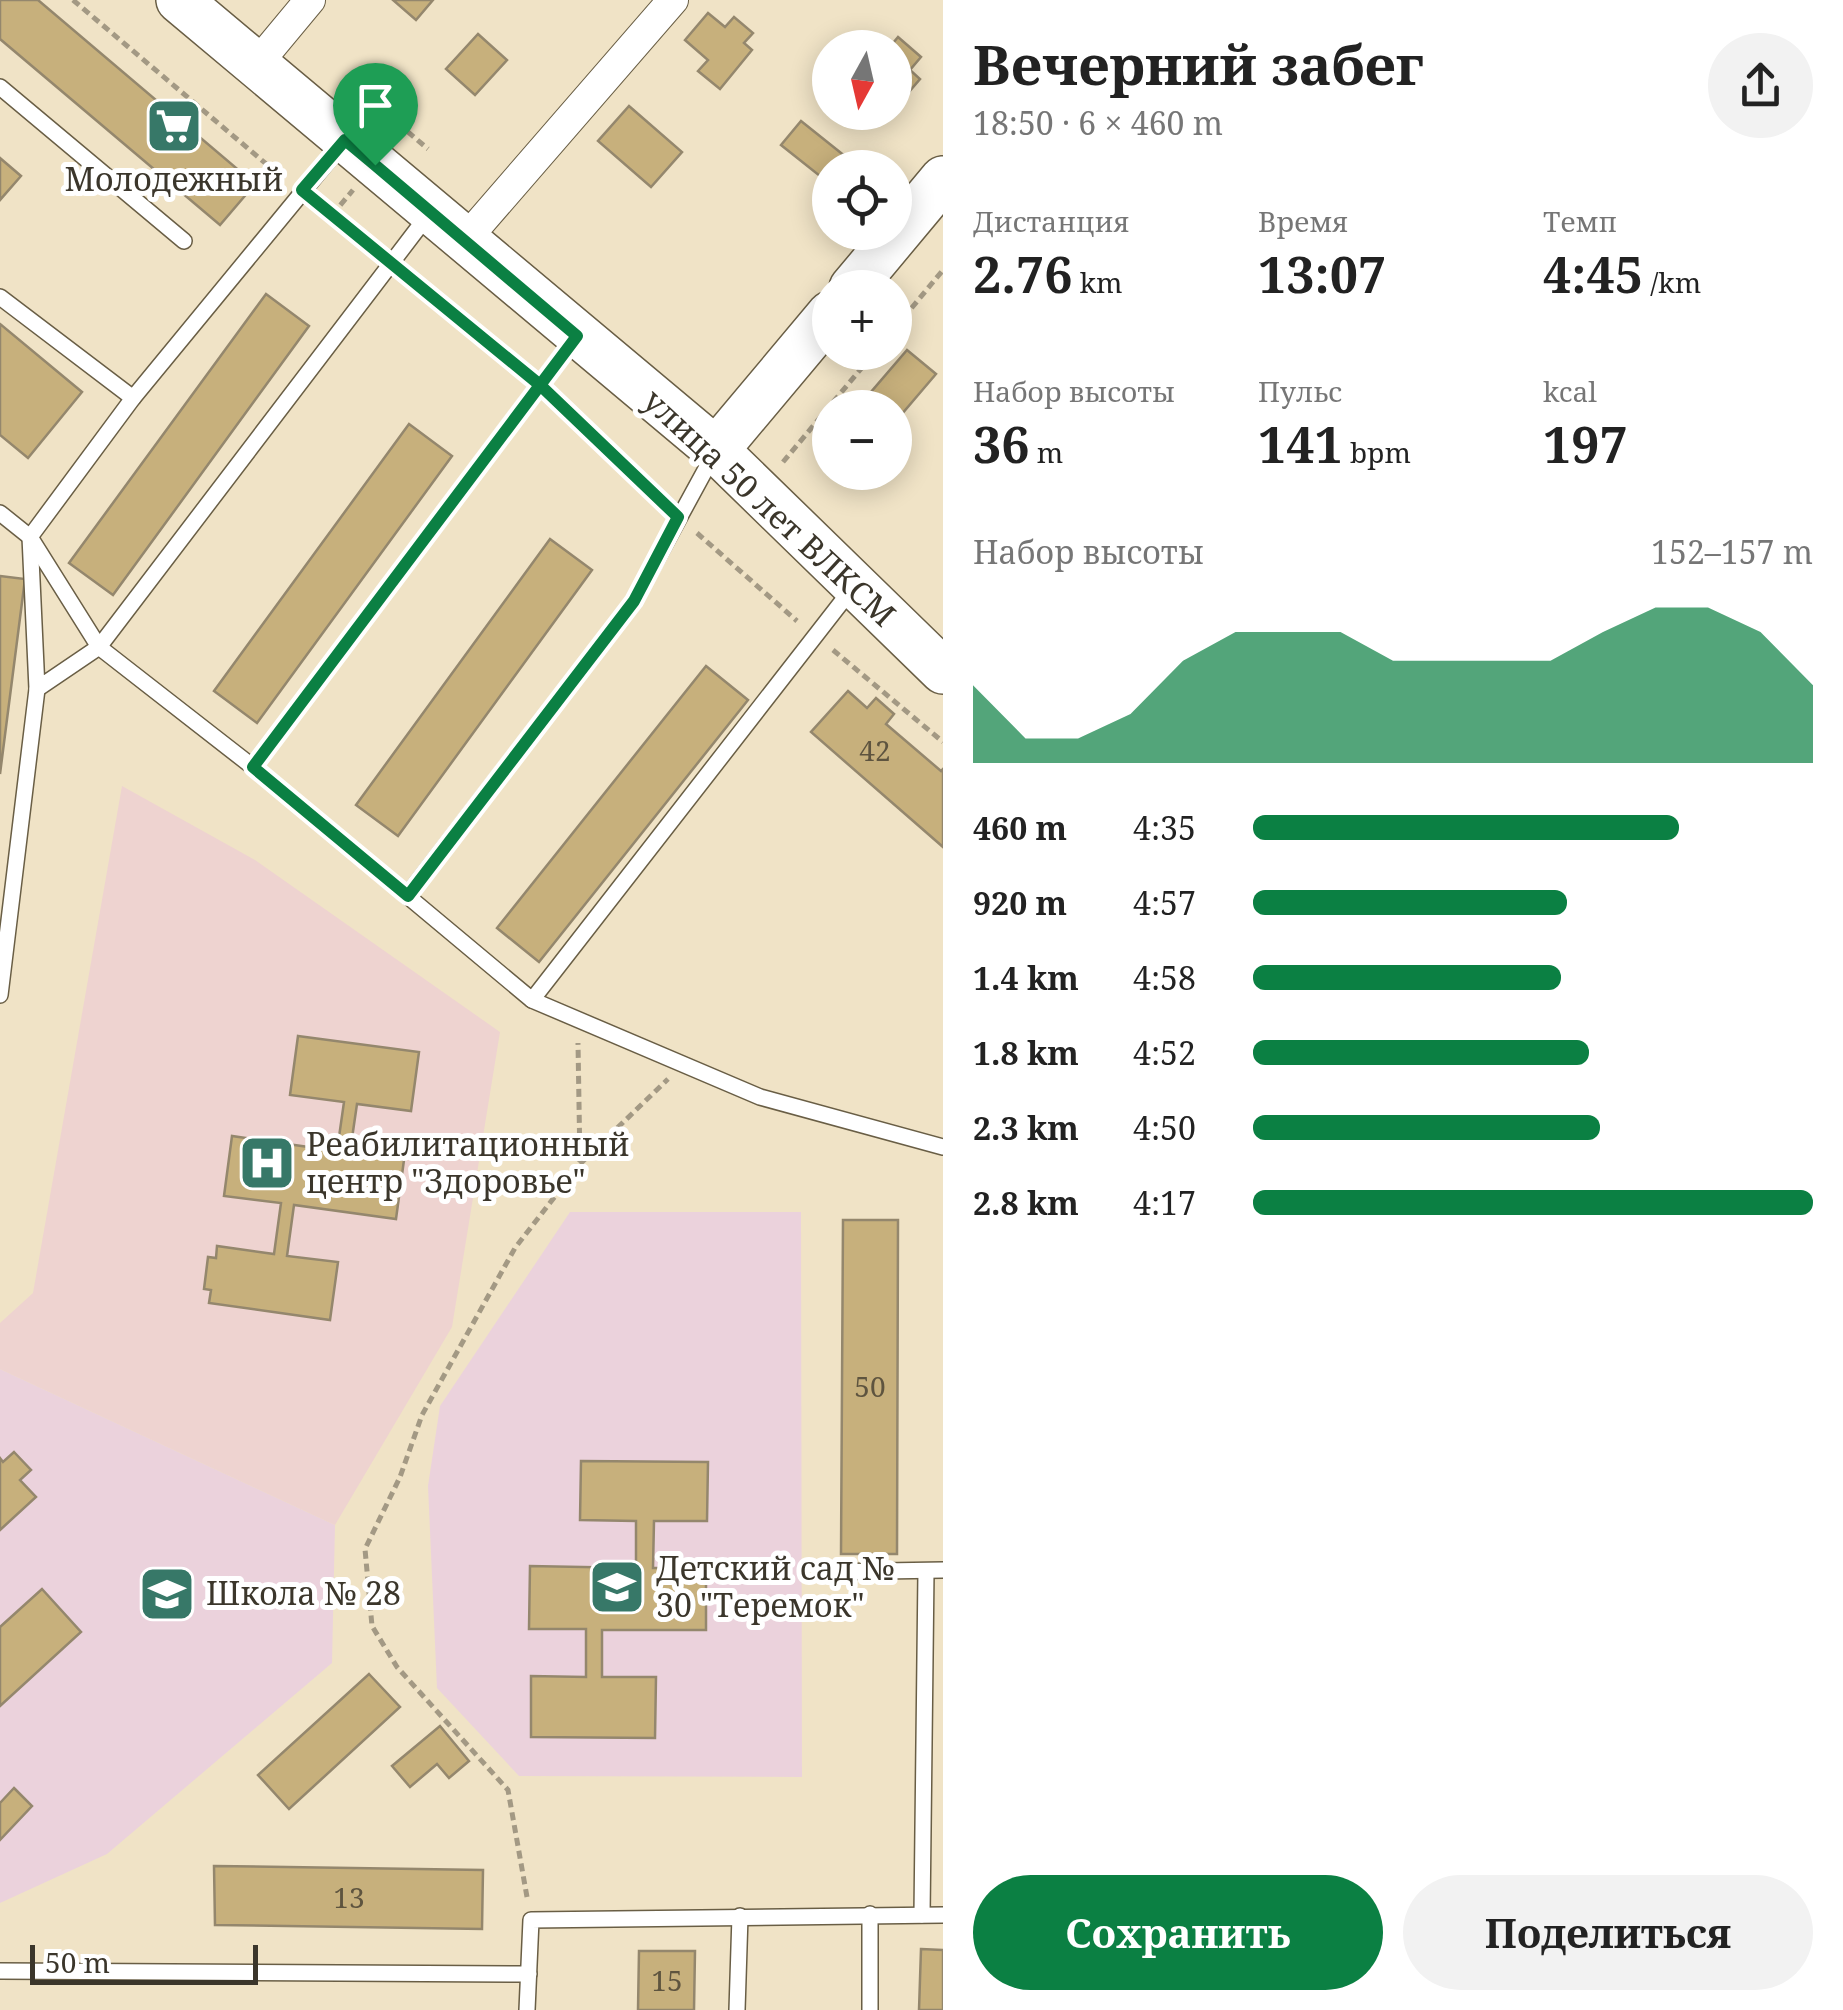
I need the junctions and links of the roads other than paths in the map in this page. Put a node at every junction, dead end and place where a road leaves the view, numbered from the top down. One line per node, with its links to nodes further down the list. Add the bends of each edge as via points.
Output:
1 (179, 0): 4 (main road, улица 50 лет ВЛКСМ)
2 (310, 0): 4 (street)
3 (673, 0): 10 (street)
4 (256, 65): 6 (main road, улица 50 лет ВЛКСМ)
5 (0, 87): 9 (lane)
6 (345, 140): 8 (main road, улица 50 лет ВЛКСМ); 15 (lane)
7 (943, 179): 11 (main road)
8 (430, 212): 10 (main road, улица 50 лет ВЛКСМ); 20 (lane)
9 (184, 241)
10 (464, 241): 14 (main road, улица 50 лет ВЛКСМ)
11 (867, 270)
12 (0, 296): 15 (lane)
13 (812, 335): 16 (main road)
14 (577, 336): 16 (main road, улица 50 лет ВЛКСМ); 23 (lane)
15 (133, 398): 18 (lane)
16 (716, 450): 19 (main road, улица 50 лет ВЛКСМ); 24 (lane, via 634,601)
17 (0, 513): 18 (lane)
18 (30, 536): 20 (lane); 22 (lane)
19 (853, 587): 21 (main road, улица 50 лет ВЛКСМ); 27 (lane)
20 (99, 647): 22 (lane); 23 (lane)
21 (943, 670)
22 (37, 689): 25 (lane)
23 (253, 767): 24 (lane)
24 (408, 896): 27 (lane)
25 (1, 964): 26 (lane)
26 (0, 995)
27 (532, 1000): 28 (lane, via 760,1097)
28 (943, 1147)
29 (926, 1570): 30 (lane); 31 (lane); 33 (lane)
30 (943, 1570)
31 (823, 1572)
32 (870, 1914): 33 (lane); 35 (lane); 40 (lane)
33 (922, 1914): 34 (lane)
34 (943, 1915)
35 (740, 1916): 37 (lane, via 531,1920); 39 (lane)
36 (0, 1971): 37 (lane)
37 (529, 1974): 38 (lane)
38 (527, 2010)
39 (738, 2010)
40 (870, 2010)

